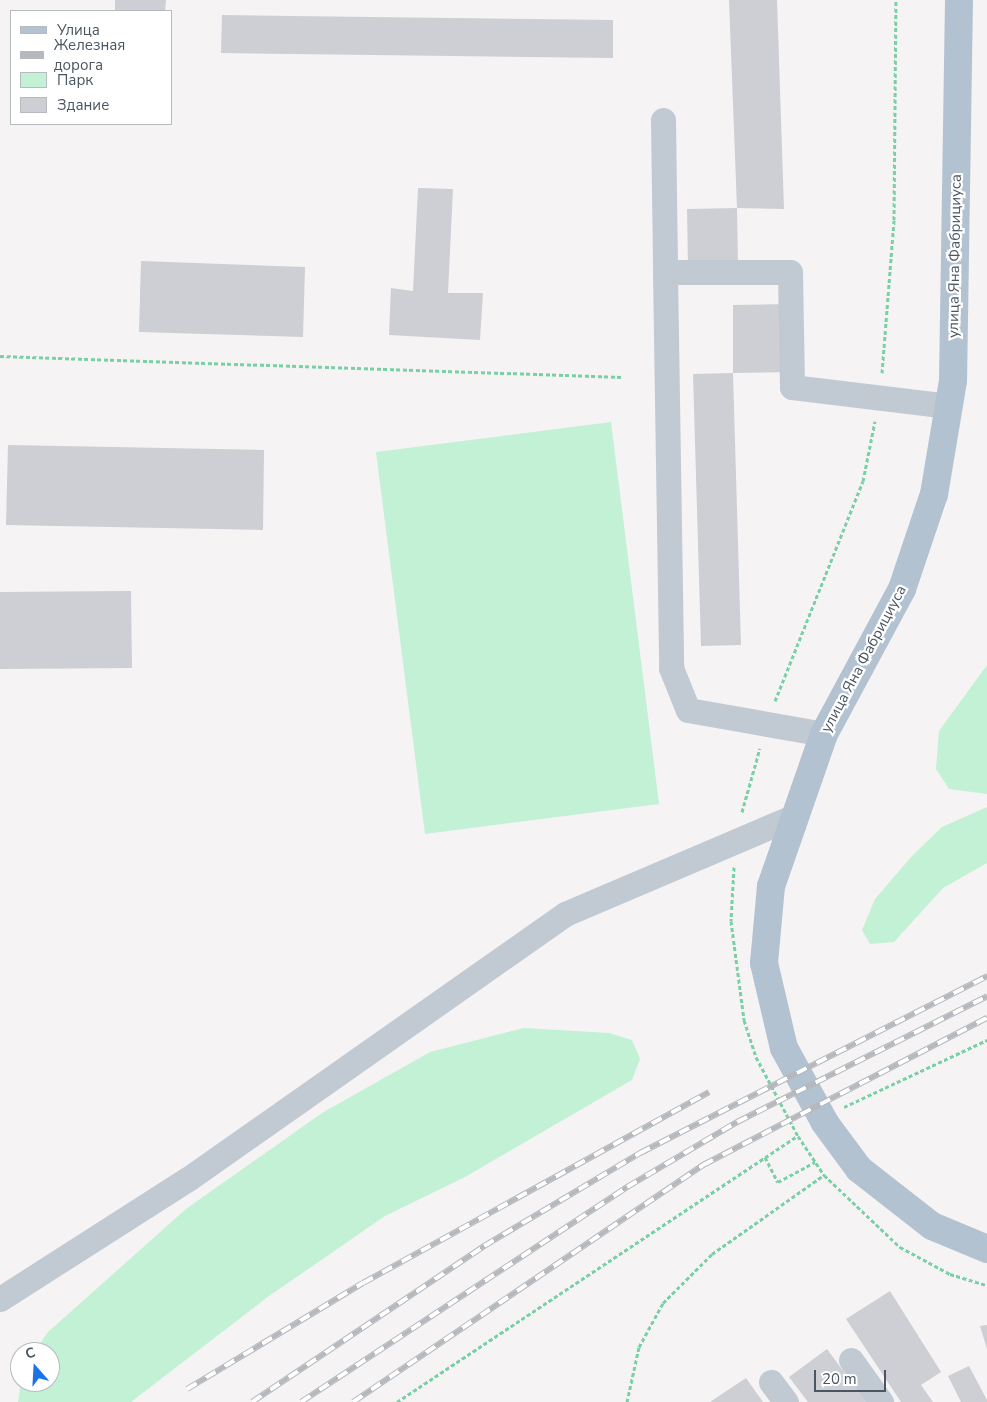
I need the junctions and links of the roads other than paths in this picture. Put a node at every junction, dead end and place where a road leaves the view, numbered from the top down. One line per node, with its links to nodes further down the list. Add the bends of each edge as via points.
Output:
1 (959, 0): 4 (main road, улица Яна Фабрициуса)
2 (663, 120): 3 (lane)
3 (665, 272): 4 (lane, via 790,272 792,387); 5 (lane, via 671,668 688,710)
4 (949, 406): 5 (main road, улица Яна Фабрициуса, via 934,494 902,589)
5 (824, 734): 6 (main road, улица Яна Фабрициуса)
6 (795, 816): 7 (main road, улица Яна Фабрициуса, via 770,886 764,962 784,1048 823,1122 859,1169 932,1226); 8 (lane, via 565,914 188,1179)
7 (987, 1249)
8 (0, 1299)
9 (851, 1360): 12 (lane)
10 (771, 1382): 11 (lane)
11 (786, 1402)
12 (881, 1402)

